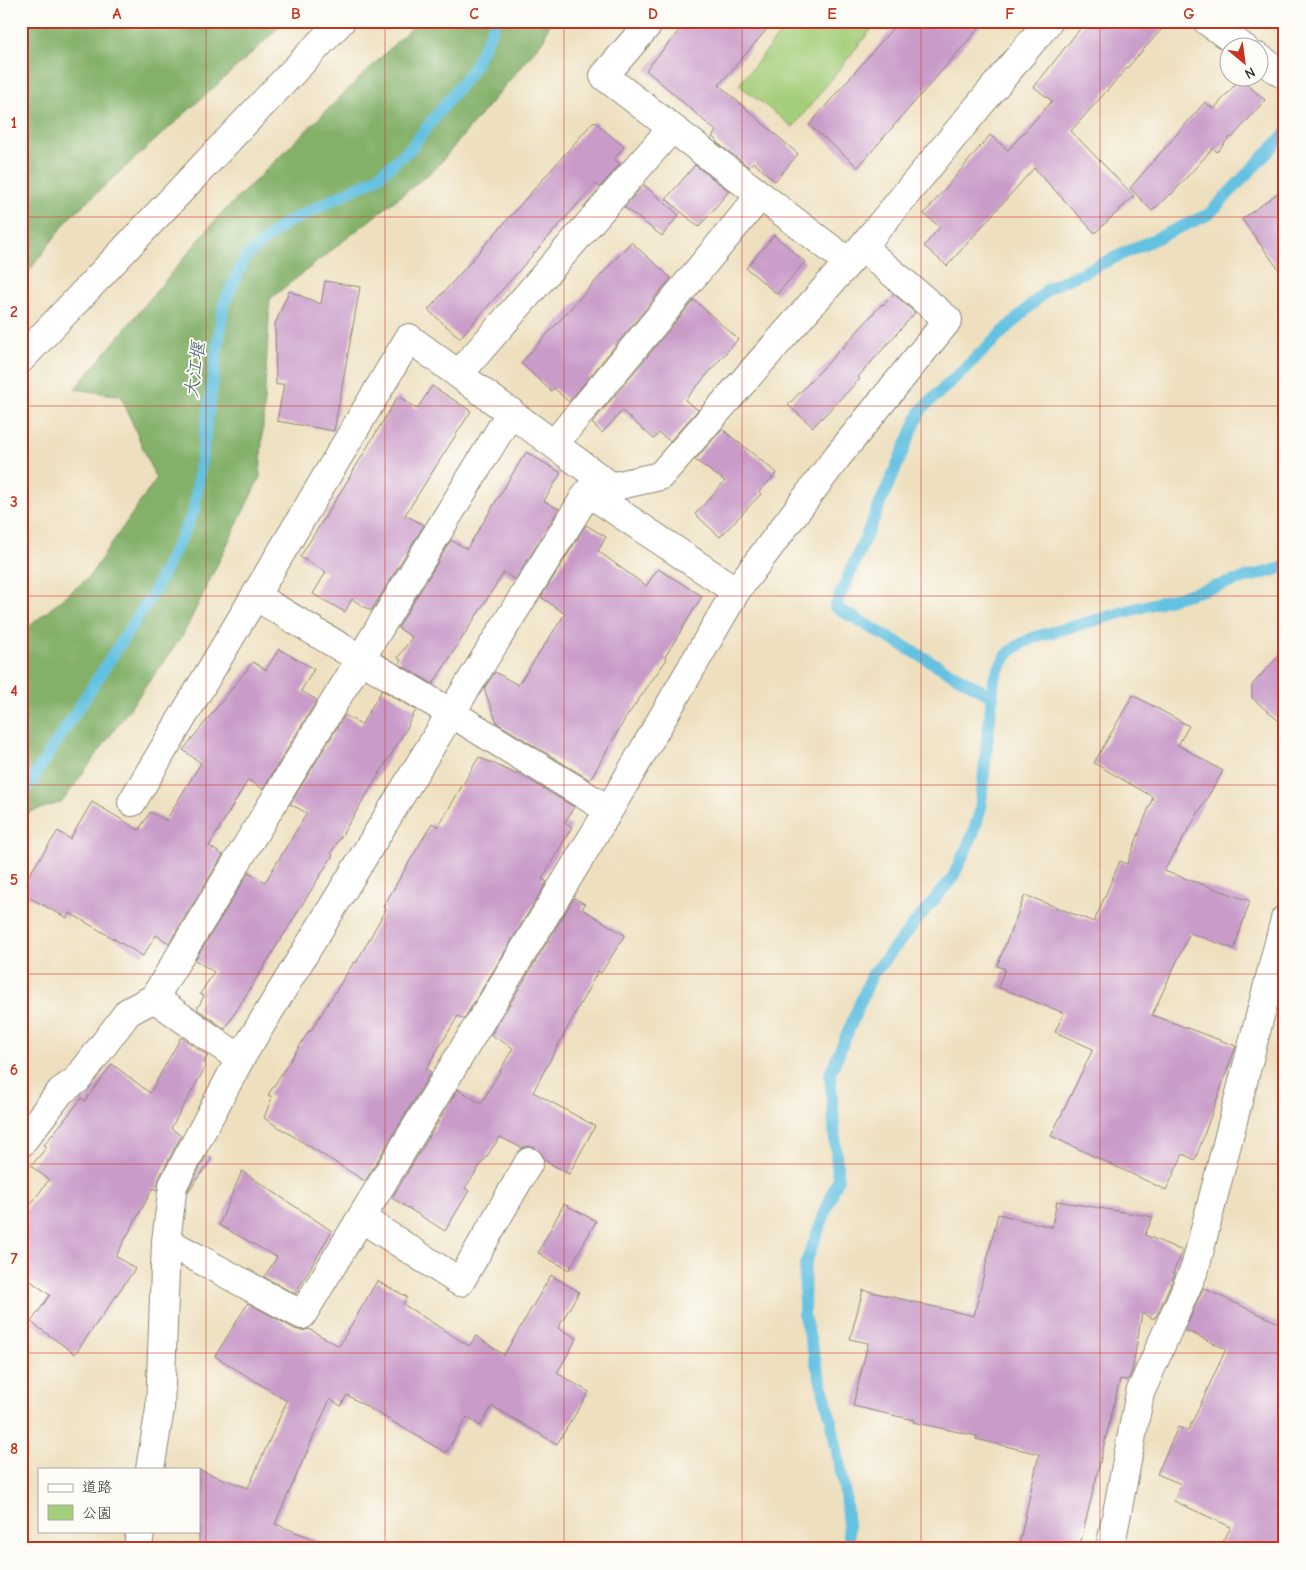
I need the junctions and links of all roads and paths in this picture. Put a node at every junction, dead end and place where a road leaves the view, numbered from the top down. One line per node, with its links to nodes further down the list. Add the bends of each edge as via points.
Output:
1 (340, 21): 11 (street)
2 (652, 21): 8 (street, via 604,76)
3 (1048, 21): 10 (street)
4 (1207, 21): 5 (street)
5 (1230, 38)
6 (1268, 64): 7 (street)
7 (1281, 73)
8 (672, 128): 9 (street); 12 (street)
9 (760, 196): 10 (street); 14 (street)
10 (855, 254): 15 (street, via 660,476); 16 (street, via 948,320 837,456)
11 (21, 359)
12 (459, 374): 13 (street); 17 (street, via 409,338)
13 (511, 412): 14 (street); 18 (street)
14 (554, 444): 15 (street)
15 (600, 489): 16 (street); 19 (street)
16 (736, 591): 21 (street)
17 (255, 596): 18 (street); 20 (street)
18 (360, 660): 19 (street); 23 (street)
19 (451, 713): 21 (street); 24 (street)
20 (132, 802)
21 (609, 810): 27 (street)
22 (1285, 919): 32 (street, via 1195,1268 1140,1394)
23 (154, 998): 24 (street); 25 (street, via 128,1012 77,1080 61,1091)
24 (240, 1058): 28 (street, via 173,1185)
25 (21, 1143)
26 (529, 1162): 27 (street, via 460,1282)
27 (361, 1218): 28 (street, via 302,1315)
28 (166, 1240): 29 (street, via 160,1409)
29 (150, 1468)
30 (140, 1532): 31 (street)
31 (138, 1549)
32 (1110, 1549)

